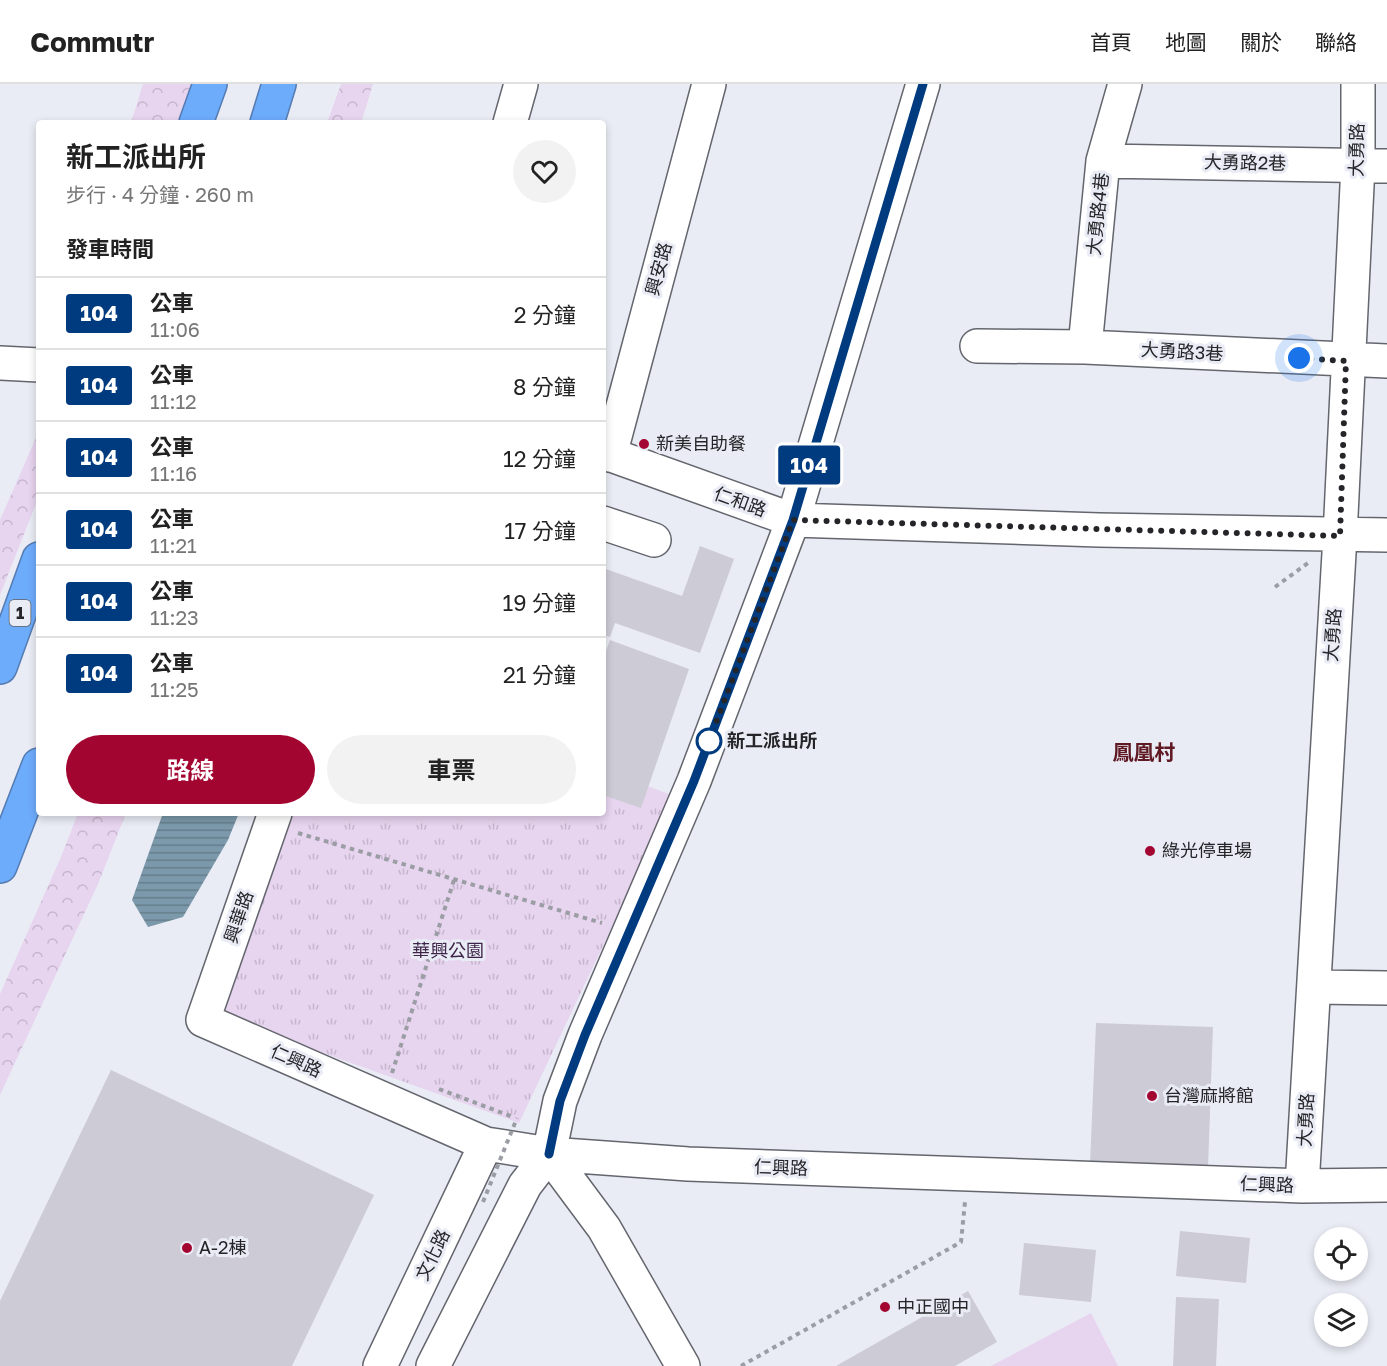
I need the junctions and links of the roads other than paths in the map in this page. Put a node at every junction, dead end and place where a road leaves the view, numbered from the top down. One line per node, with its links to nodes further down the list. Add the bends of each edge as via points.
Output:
1 (210, 84): 8 (highway)
2 (279, 84): 9 (highway)
3 (521, 84): 10 (street)
4 (709, 84): 19 (street, 興安路)
5 (923, 84): 20 (street)
6 (1125, 84): 11 (street, 大勇路4巷)
7 (1358, 84): 12 (street, 大勇路)
8 (197, 120)
9 (268, 120)
10 (511, 120)
11 (1103, 161): 12 (street, 大勇路2巷); 14 (street, 大勇路4巷)
12 (1372, 165): 15 (street, 大勇路)
13 (977, 346): 14 (street, 大勇路3巷)
14 (1085, 347): 15 (street, 大勇路3巷)
15 (1346, 361): 16 (street, 大勇路3巷); 24 (street, 大勇路)
16 (1387, 361)
17 (0, 363): 18 (street)
18 (36, 365)
19 (606, 453): 20 (street, 仁和路)
20 (793, 520): 24 (street, 仁和路); 34 (street, via 694,781 585,1035 560,1101)
21 (606, 524): 23 (street)
22 (1387, 535): 24 (street, 仁和路)
23 (654, 540)
24 (1328, 546): 30 (street, 大勇路)
25 (36, 567): 26 (highway, 1)
26 (0, 667)
27 (36, 773): 29 (highway)
28 (285, 823): 32 (street, 興華路)
29 (0, 867)
30 (1314, 987): 31 (street); 36 (street, 大勇路)
31 (1387, 988)
32 (203, 1020): 33 (street, 仁興路)
33 (486, 1144): 34 (street, 仁興路); 37 (street, 文化路)
34 (549, 1154): 36 (street, 仁興路, via 688,1164); 38 (street, via 525,1185); 39 (street, via 604,1228)
35 (1387, 1185): 36 (street, 仁興路)
36 (1302, 1186)
37 (380, 1366)
38 (433, 1366)
39 (683, 1366)

